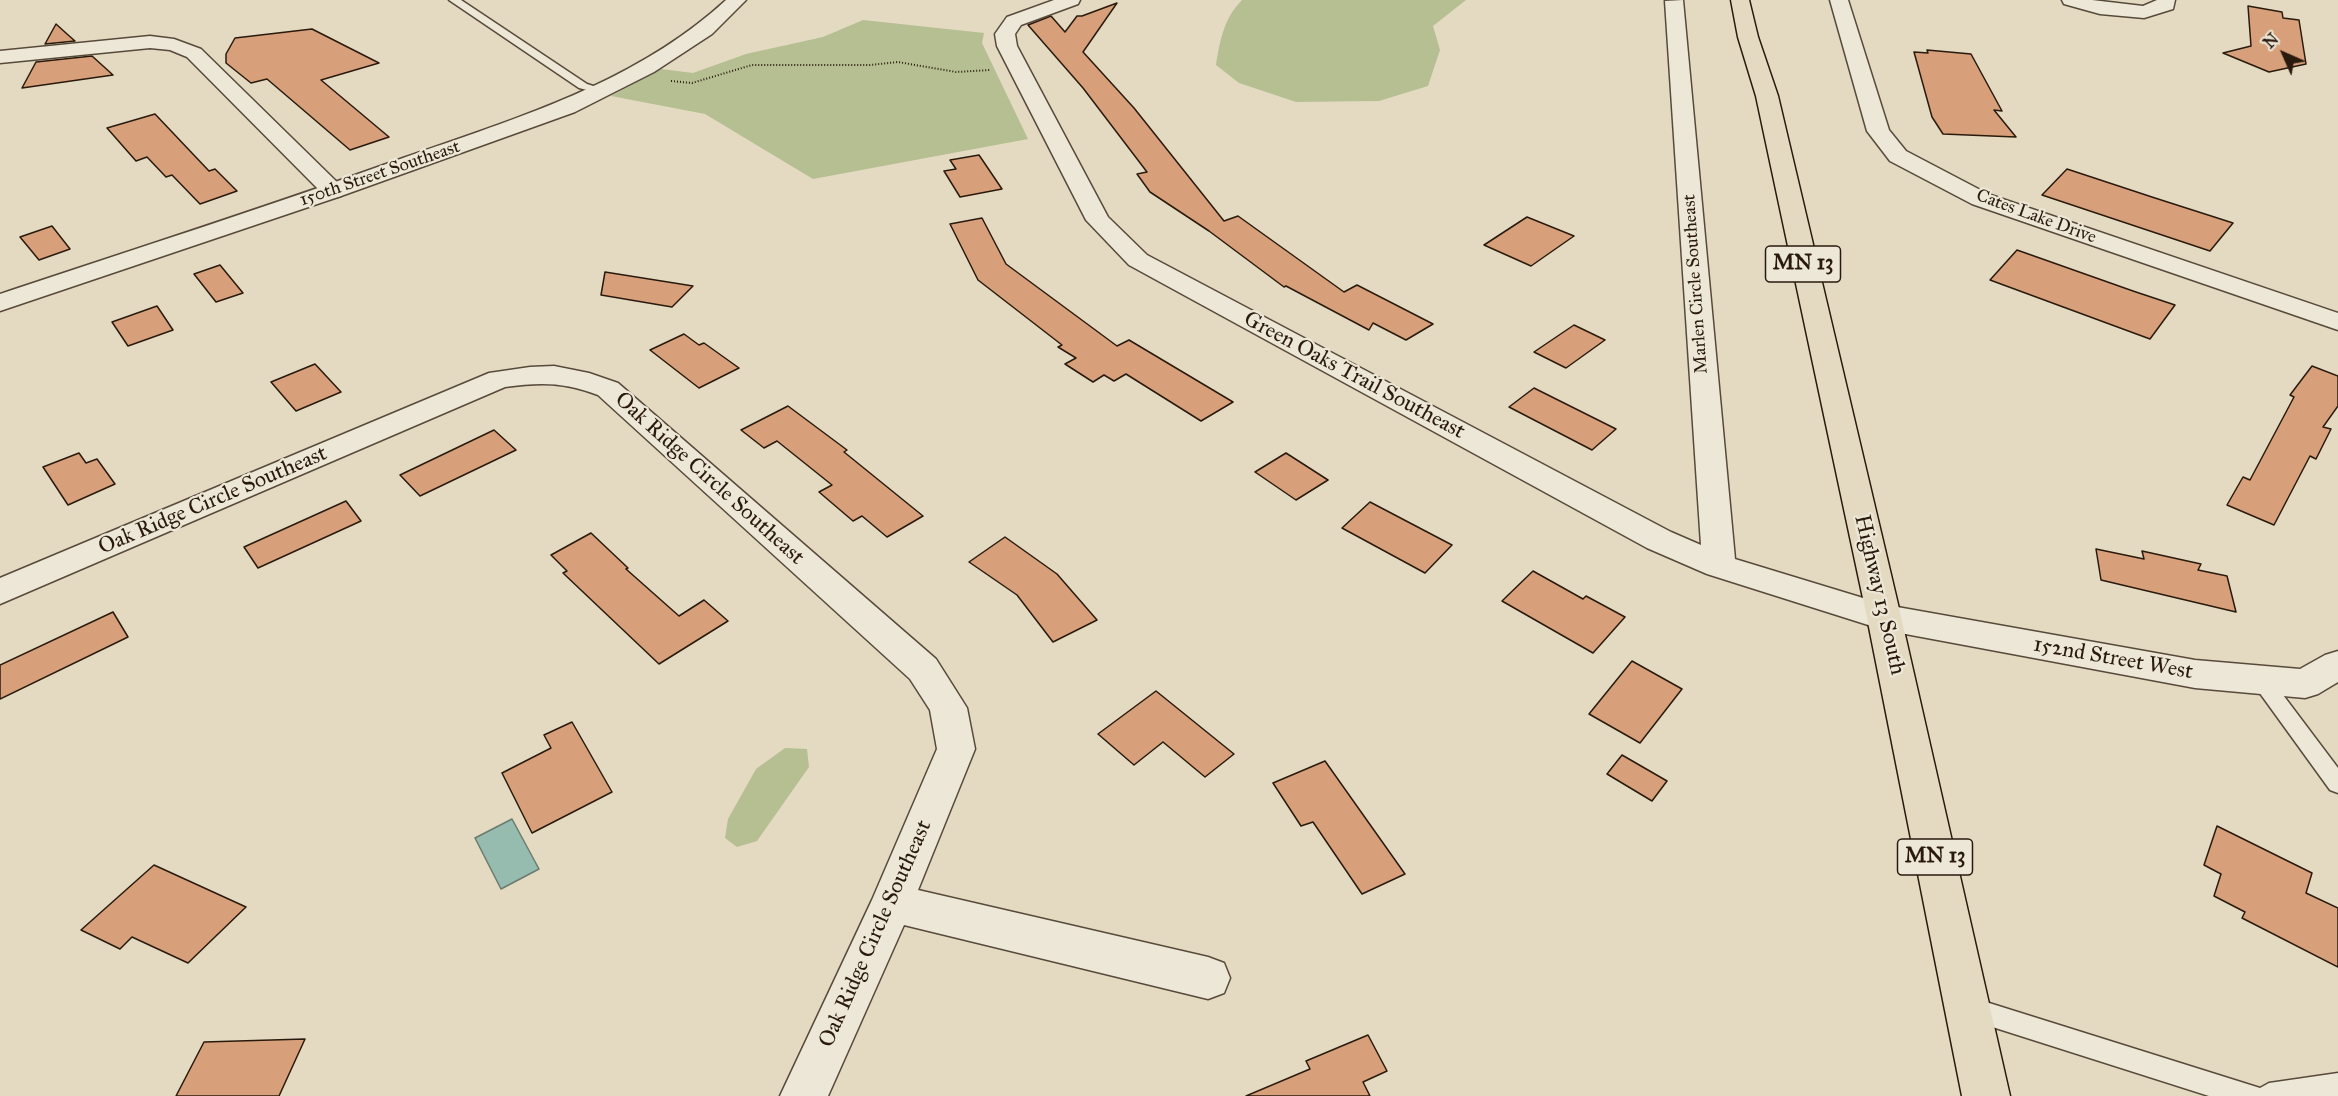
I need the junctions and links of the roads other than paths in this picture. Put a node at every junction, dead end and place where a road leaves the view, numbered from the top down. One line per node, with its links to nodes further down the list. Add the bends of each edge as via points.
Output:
1 (454, 0): 11 (lane, via 583,86)
2 (737, 0): 11 (street, 150th Street Southeast, via 705,30)
3 (1071, 0): 16 (street, Green Oaks Trail Southeast, via 1014,21 1005,34 1006,46 1098,220 1138,260 1659,540)
4 (1740, 0): 12 (main road, Highway 13 South / MN 13)
5 (1839, 0): 15 (street, Cates Lake Drive, via 1878,131 1898,156 1980,199)
6 (2071, 0): 7 (street, via 2100,8 2144,12 2166,5)
7 (2166, 0)
8 (1674, 1): 16 (street, Marlen Circle Southeast)
9 (1768, 39): 12 (main road, Highway 13 South / MN 13)
10 (0, 57): 13 (street, via 150,42 194,53)
11 (603, 91): 13 (street, 150th Street Southeast)
12 (1767, 96): 18 (main road, Highway 13 South / MN 13)
13 (333, 191): 14 (street, 150th Street Southeast)
14 (0, 303)
15 (2338, 322)
16 (1719, 566): 18 (street, Green Oaks Trail Southeast)
17 (0, 592): 22 (street, Oak Ridge Circle Southeast, via 499,379 549,373 580,377 608,389 923,669 948,708 956,749)
18 (1884, 617): 20 (street, 152nd Street West, via 2195,674); 24 (main road, Highway 13 South / MN 13)
19 (2338, 665): 20 (street, 152nd Street West, via 2305,684)
20 (2261, 680): 21 (lane)
21 (2338, 784)
22 (892, 903): 23 (street); 26 (street, Oak Ridge Circle Southeast)
23 (1208, 978)
24 (1968, 1009): 27 (main road, Highway 13 South / MN 13); 28 (lane)
25 (2338, 1086): 29 (lane)
26 (804, 1096)
27 (1986, 1096)
28 (2250, 1096)
29 (2269, 1096)

